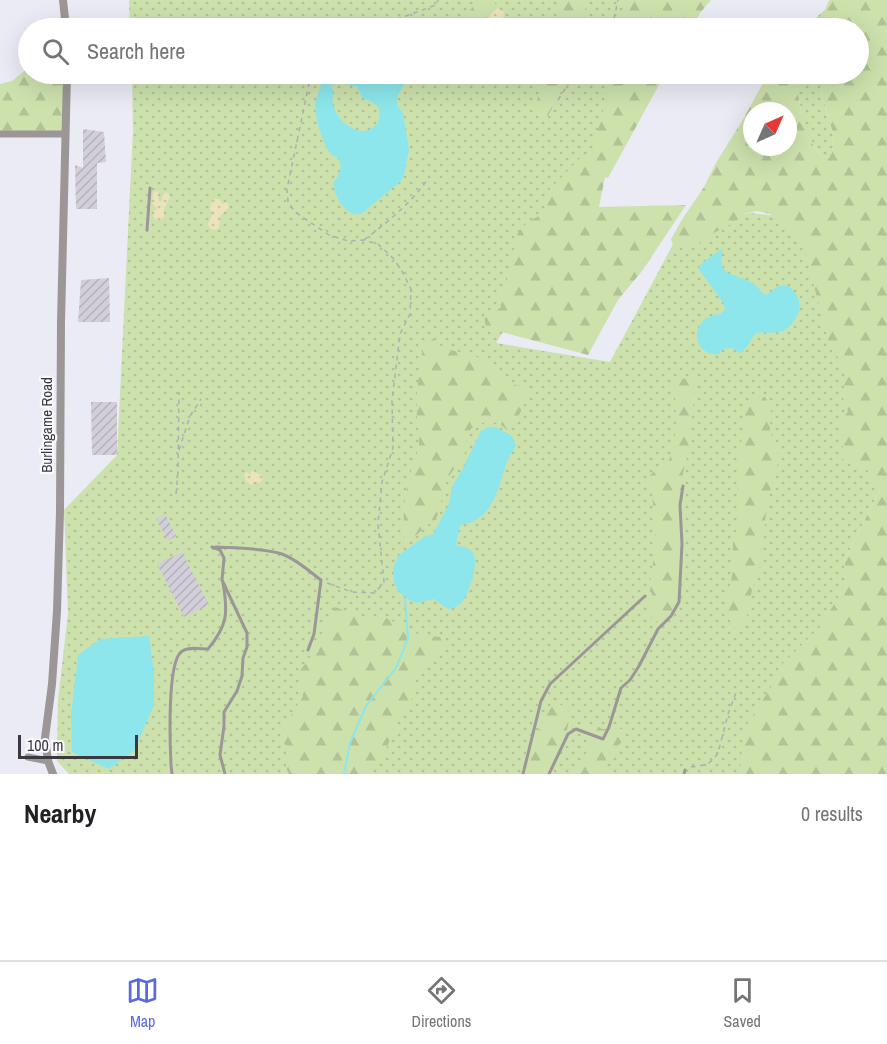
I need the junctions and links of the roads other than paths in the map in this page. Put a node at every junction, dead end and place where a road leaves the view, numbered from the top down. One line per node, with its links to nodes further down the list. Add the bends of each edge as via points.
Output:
1 (63, 0): 2 (street)
2 (65, 18)
3 (67, 84): 5 (street, Burlingame Road)
4 (0, 134): 5 (street)
5 (65, 134): 13 (street, Burlingame Road, via 59,544 52,684 45,738)
6 (150, 188): 7 (lane)
7 (147, 230)
8 (683, 486): 18 (lane, via 679,602 621,688 603,739 576,729 568,734)
9 (222, 580): 11 (lane, via 224,558 220,550 212,547 281,554 321,580); 15 (lane, via 226,616 220,635 208,648 188,648 176,660 170,701); 16 (lane, via 247,633 242,676 224,712 220,755)
10 (645, 596): 17 (lane, via 550,684 541,701)
11 (308, 650)
12 (28, 758): 13 (street)
13 (48, 761): 14 (street, Burlingame Road)
14 (54, 774)
15 (172, 774)
16 (225, 774)
17 (523, 774)
18 (549, 774)

